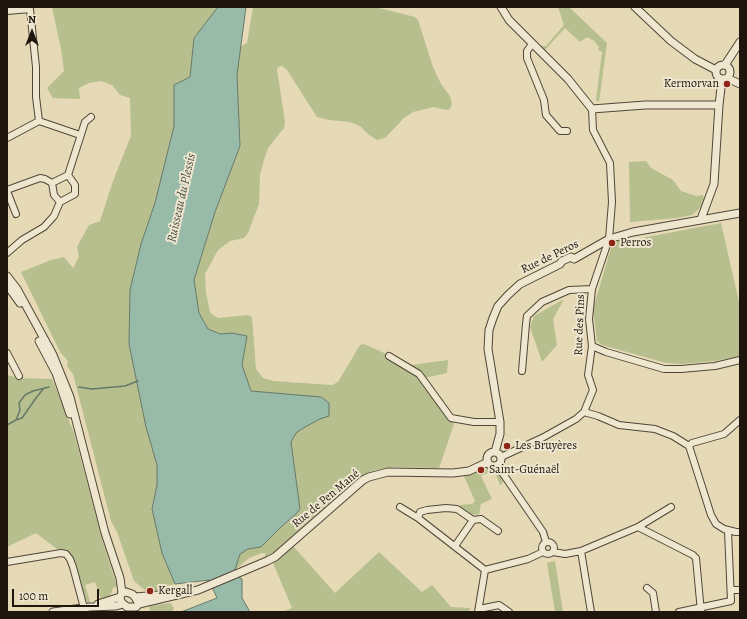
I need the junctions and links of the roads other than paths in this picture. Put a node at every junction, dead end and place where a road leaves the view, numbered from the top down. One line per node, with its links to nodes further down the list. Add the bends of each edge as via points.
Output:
1 (501, 7): 5 (street, via 509,20)
2 (635, 7): 7 (street, via 671,41 695,59)
3 (7, 10): 13 (street, via 30,9)
4 (740, 42): 6 (street)
5 (532, 44): 11 (street, via 568,79); 14 (street, via 527,51 527,58 544,100 546,115 560,131)
6 (725, 65): 7 (street, via 719,66); 8 (street, via 730,69 730,74)
7 (716, 70): 8 (street, via 716,75)
8 (725, 78): 9 (street); 10 (street)
9 (740, 84)
10 (718, 105): 11 (street, via 645,105); 23 (street, via 714,184)
11 (592, 109): 25 (street, Rue des Pins, via 593,130 610,164 612,202)
12 (91, 117): 15 (street, via 85,122)
13 (38, 121): 15 (street); 16 (street)
14 (567, 131)
15 (80, 135): 17 (street)
16 (7, 138)
17 (68, 175): 18 (street); 20 (street, via 75,185 75,194)
18 (52, 183): 19 (street, via 40,178); 20 (street, via 54,195)
19 (7, 190): 22 (street)
20 (60, 202): 24 (street, via 54,216 44,227)
21 (740, 213): 23 (street, Rue de Peros)
22 (16, 214)
23 (701, 219): 25 (street, Rue de Peros, via 633,232)
24 (22, 240): 26 (street); 27 (street)
25 (608, 240): 30 (street, Rue des Pins); 39 (street, Rue de Peros, via 520,284 498,306 489,330 488,349)
26 (7, 246)
27 (7, 252)
28 (7, 276): 41 (street, via 17,289 59,369 70,397)
29 (7, 285): 41 (street, via 22,307 56,373)
30 (592, 289): 31 (street, Rue des Pins, via 589,319); 35 (street, via 569,290 542,302 528,316)
31 (592, 346): 34 (street, via 664,369 715,366); 37 (street, Rue des Pins, via 588,375 593,390)
32 (7, 353): 36 (street)
33 (389, 356): 39 (street, via 419,374 451,418 474,422)
34 (740, 360)
35 (522, 371)
36 (19, 376)
37 (584, 412): 40 (street, via 619,426 655,429); 42 (street, via 542,438)
38 (740, 420): 40 (street, via 724,434)
39 (500, 422): 42 (street, Rue de Peros)
40 (689, 446): 51 (street, via 711,516 716,524)
41 (83, 448): 64 (street, via 105,533 120,578)
42 (498, 455): 43 (street, via 489,455); 44 (street, via 501,462)
43 (488, 462): 44 (street); 63 (street, Rue de Pen Mané, via 469,471 388,472 369,477 275,557 242,573)
44 (497, 465): 53 (street, via 543,532)
45 (400, 507): 47 (street)
46 (671, 507): 49 (street)
47 (418, 518): 48 (street, via 420,512 446,508 458,509); 54 (street)
48 (473, 520): 50 (street, via 481,519); 54 (street)
49 (638, 527): 55 (street); 69 (street, via 696,558)
50 (498, 530)
51 (728, 531): 52 (street); 61 (street)
52 (740, 532)
53 (546, 542): 56 (street, via 541,547); 57 (street, via 553,544)
54 (455, 546): 59 (street)
55 (581, 551): 57 (street, via 565,554); 72 (street)
56 (543, 552): 57 (street); 59 (street, via 528,559)
57 (553, 552)
58 (7, 562): 66 (street, via 66,554 70,558)
59 (485, 570): 68 (street)
60 (647, 588): 73 (street, via 653,593)
61 (732, 590): 62 (street); 69 (street, via 731,601)
62 (740, 590)
63 (188, 592): 65 (street, Rue de Pen Mané); 67 (street, Rue de Pen Mané)
64 (123, 597): 65 (street); 66 (street, via 116,606); 67 (street)
65 (135, 597): 67 (street)
66 (87, 607): 70 (street)
67 (135, 608)
68 (479, 610): 71 (street, via 499,605)
69 (701, 610): 74 (street)
70 (53, 612)
71 (509, 612)
72 (591, 612)
73 (656, 612)
74 (679, 612)

